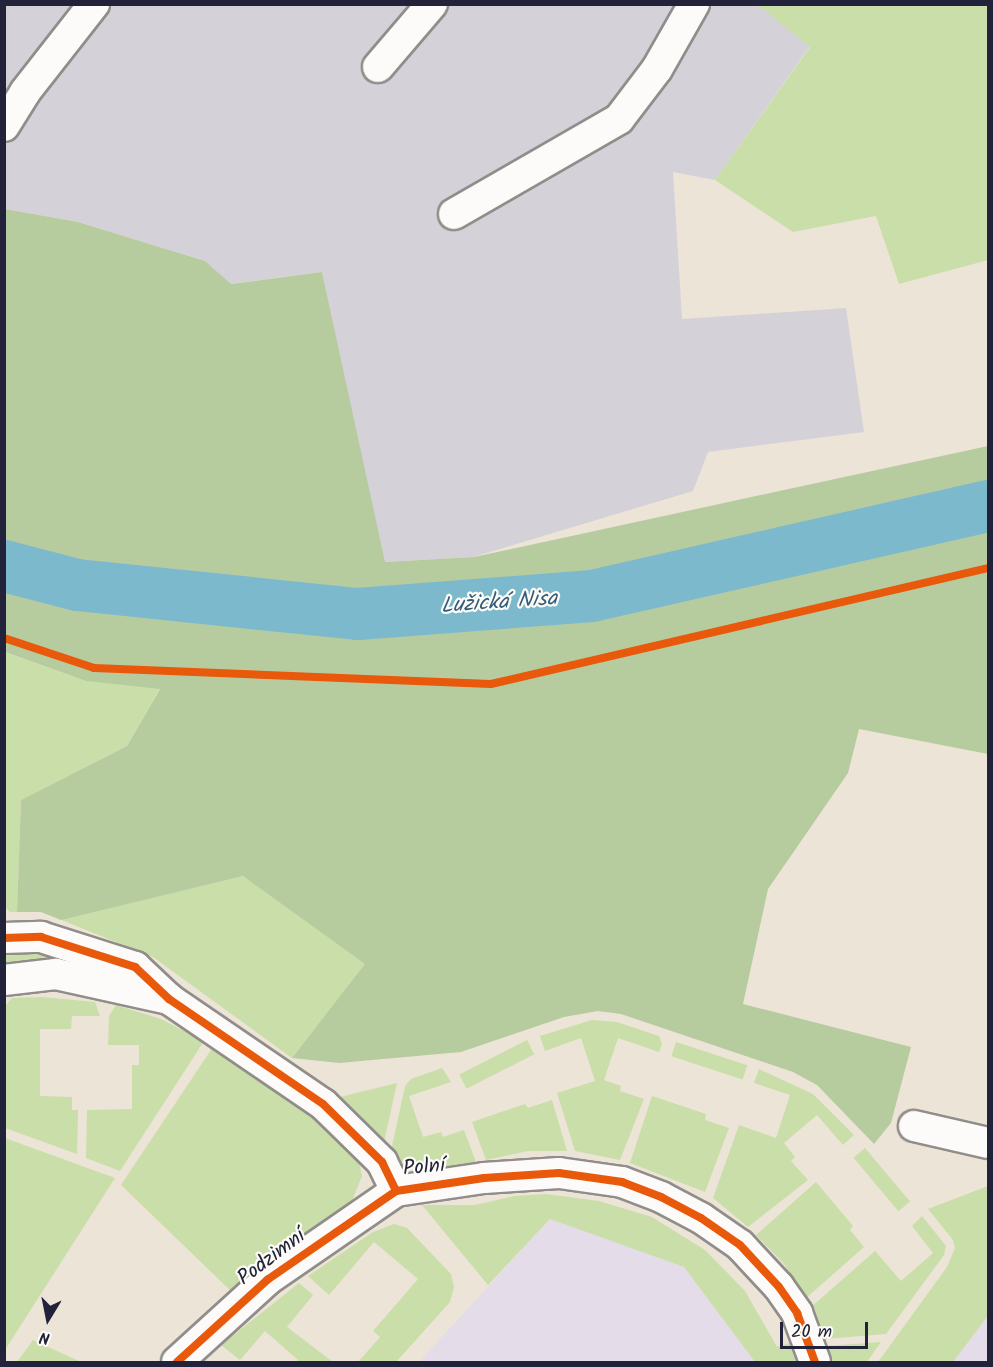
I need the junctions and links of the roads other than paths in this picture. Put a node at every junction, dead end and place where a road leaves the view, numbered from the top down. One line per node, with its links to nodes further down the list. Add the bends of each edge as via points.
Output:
1 (94, 4): 5 (street)
2 (432, 4): 4 (street)
3 (694, 4): 6 (street, via 657,69 619,119)
4 (378, 66)
5 (4, 126)
6 (454, 214)
7 (4, 938): 9 (street, Polní, via 41,937 135,968)
8 (4, 980): 9 (street, via 56,974)
9 (169, 999): 12 (street, Polní, via 323,1104 382,1162)
10 (914, 1126): 11 (street)
11 (988, 1143)
12 (396, 1191): 13 (street, Podzimní, via 267,1280); 14 (street, Polní, via 484,1178 560,1173 622,1182 661,1197 740,1245 779,1287 800,1319)
13 (177, 1362)
14 (815, 1362)

